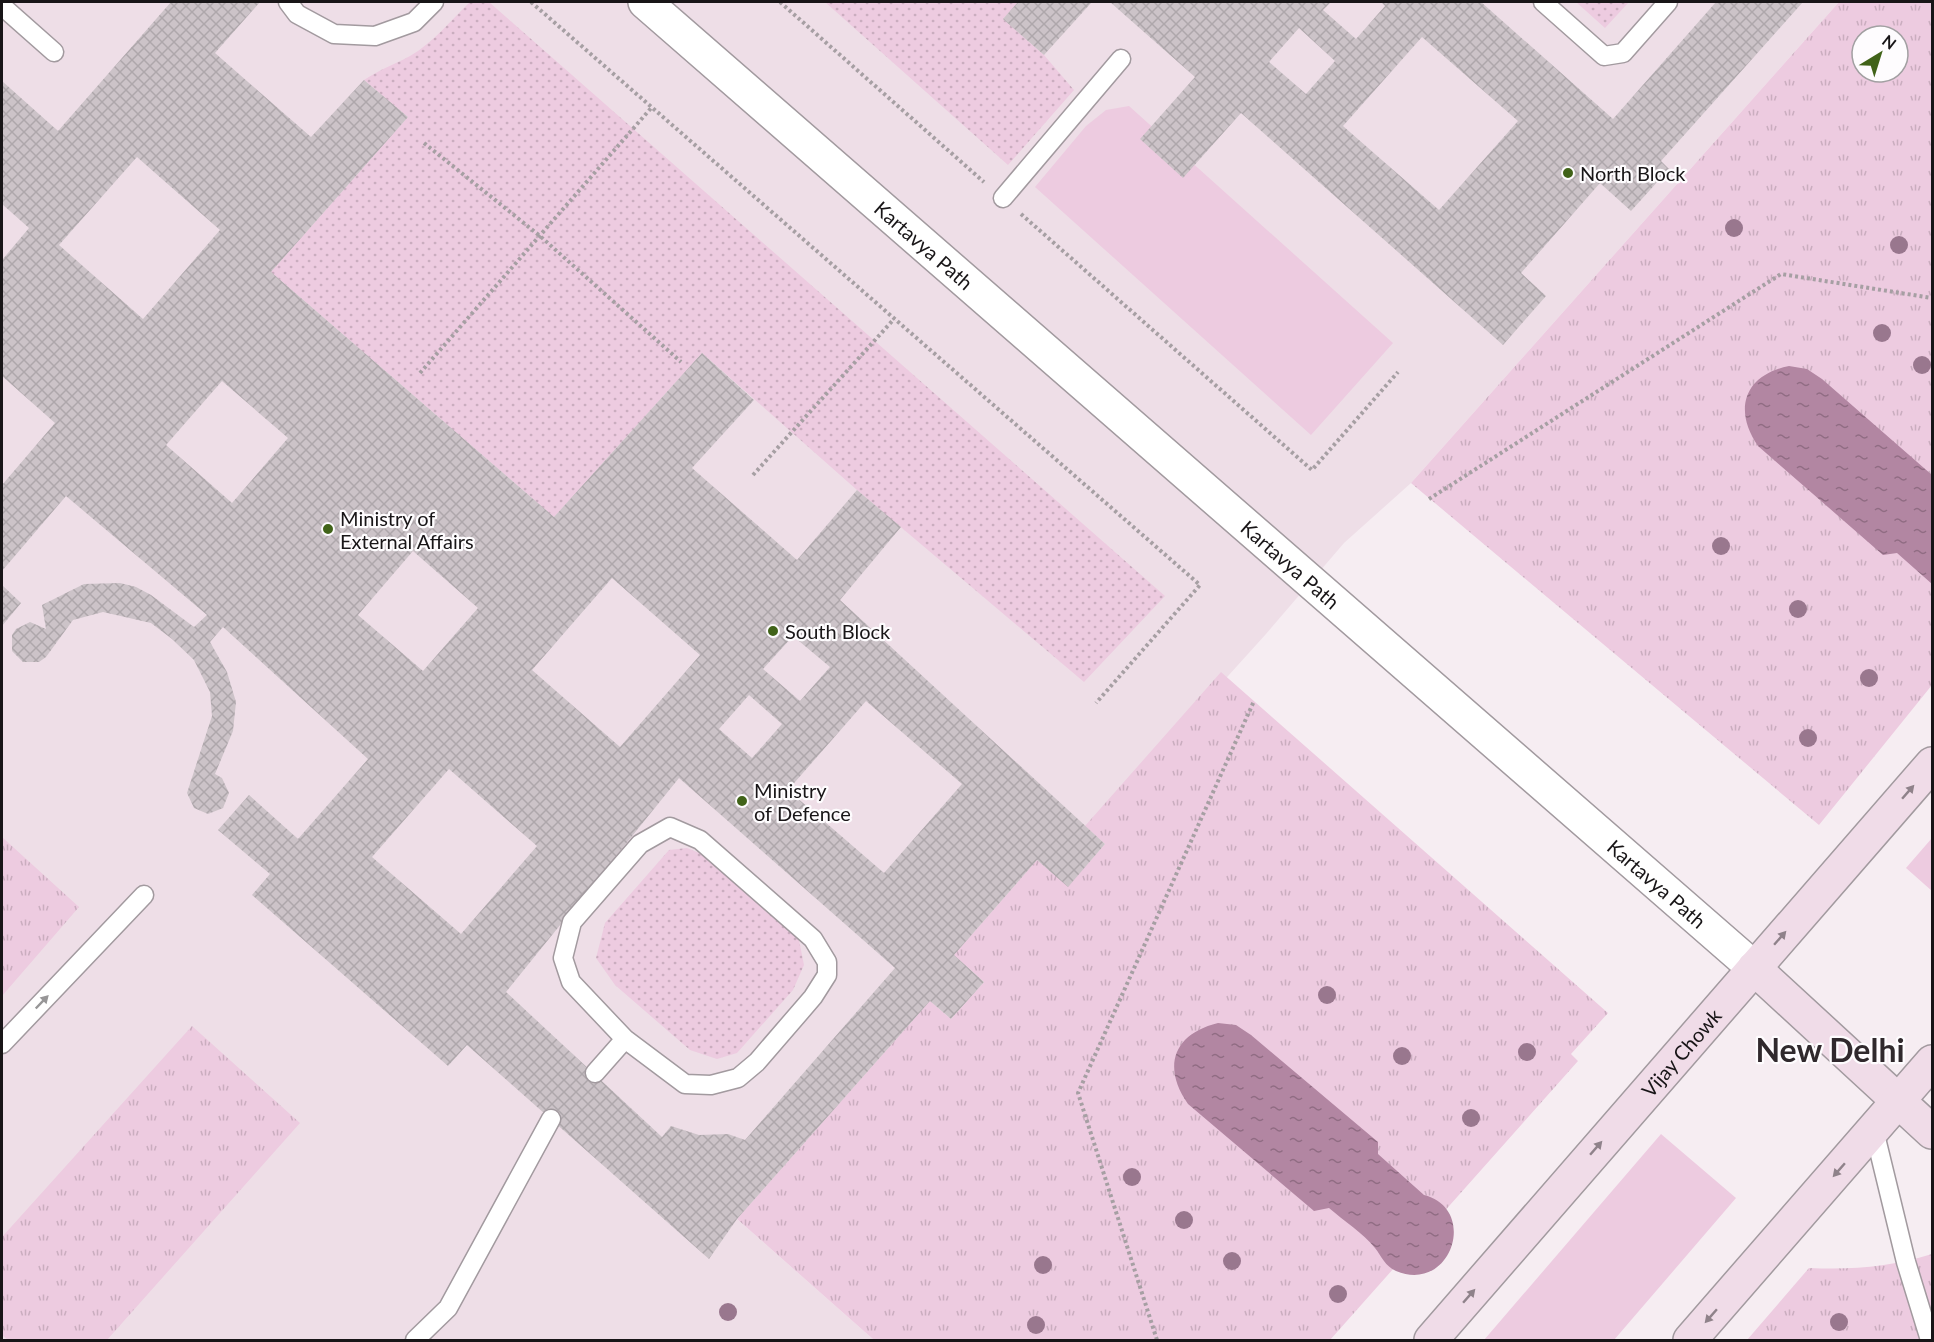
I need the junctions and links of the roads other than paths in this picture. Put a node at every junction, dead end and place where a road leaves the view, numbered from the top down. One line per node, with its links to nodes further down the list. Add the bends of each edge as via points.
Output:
1 (288, 2): 2 (lane, via 297,14 334,34 375,36 414,22)
2 (434, 2)
3 (645, 2): 12 (street, Kartavya Path)
4 (1543, 2): 5 (lane, via 1604,56 1623,53)
5 (1668, 2)
6 (2, 6): 7 (lane)
7 (54, 52)
8 (1121, 59): 9 (lane)
9 (1003, 198)
10 (1932, 764): 12 (main road, Vijay Chowk, one-way to 10)
11 (144, 896): 14 (lane, one-way to 11)
12 (1754, 968): 17 (main road, Kartavya Path); 22 (main road, Vijay Chowk, one-way to 12)
13 (625, 1039): 13 (lane, via 685,1084 711,1085 738,1078 813,998 827,975 828,962 813,939 700,840 670,827 640,844 572,922 563,958 571,982); 16 (lane)
14 (2, 1044)
15 (1932, 1062): 17 (main road)
16 (595, 1072)
17 (1898, 1102): 19 (main road); 20 (main road, Kartavya Path)
18 (551, 1119): 21 (lane, via 448,1308)
19 (1874, 1130): 23 (main road, one-way to 23); 24 (lane)
20 (1932, 1132)
21 (415, 1341)
22 (1431, 1341)
23 (1690, 1341)
24 (1930, 1341)

